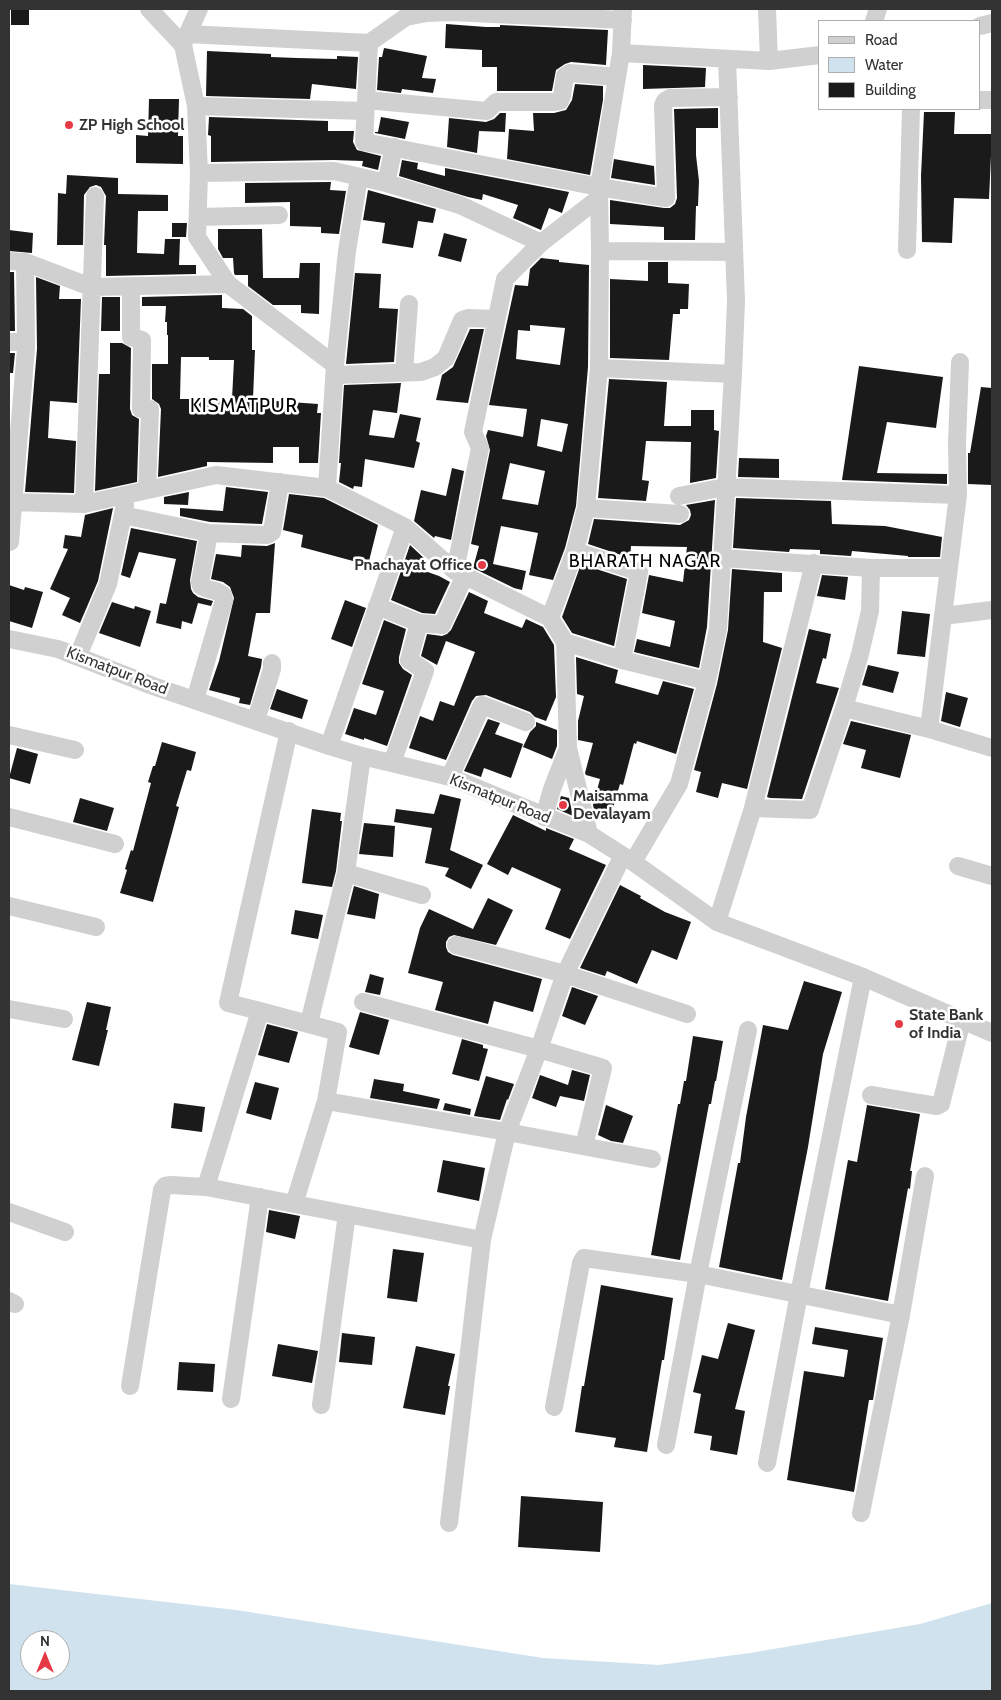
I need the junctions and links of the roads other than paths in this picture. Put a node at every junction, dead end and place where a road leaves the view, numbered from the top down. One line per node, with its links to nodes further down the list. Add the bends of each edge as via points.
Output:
1 (149, 9): 6 (street)
2 (199, 9): 6 (street)
3 (767, 9): 11 (street)
4 (450, 10): 5 (street); 7 (street, via 406,17)
5 (623, 14): 8 (street)
6 (185, 40): 7 (street); 14 (street)
7 (370, 43): 15 (street)
8 (621, 53): 10 (street); 12 (street)
9 (818, 55): 11 (street)
10 (727, 59): 11 (street); 13 (street)
11 (769, 61)
12 (617, 77): 15 (street, via 570,73 565,76 560,101 496,102 486,111); 21 (street)
13 (728, 97): 21 (street, via 670,98 665,101 666,198); 28 (street)
14 (196, 106): 15 (street); 18 (street)
15 (366, 106): 17 (street, via 364,142)
16 (911, 110): 26 (street)
17 (394, 147): 20 (street); 21 (street)
18 (199, 173): 19 (street, via 334,170); 24 (street)
19 (359, 177): 20 (street); 38 (street, via 347,251)
20 (386, 183): 25 (street, via 460,204)
21 (599, 192): 25 (street); 27 (street)
22 (95, 196): 32 (street)
23 (278, 215): 24 (street)
24 (198, 217): 30 (street, via 197,237)
25 (541, 243): 34 (street, via 505,279)
26 (907, 250)
27 (600, 251): 28 (street); 37 (street)
28 (734, 252): 40 (street)
29 (17, 262): 32 (street); 35 (street)
30 (228, 284): 31 (street); 38 (street)
31 (131, 286): 32 (street); 44 (street, via 132,337 142,340 141,408 150,408)
32 (91, 287): 48 (street)
33 (409, 304): 39 (street)
34 (496, 319): 39 (street, via 462,320 446,358 421,372); 59 (street, via 473,432 480,448)
35 (17, 342): 47 (street)
36 (960, 362): 46 (street)
37 (599, 368): 40 (street); 49 (street)
38 (335, 370): 39 (street); 43 (street)
39 (404, 372)
40 (733, 374): 42 (street)
41 (280, 482): 43 (street); 44 (street, via 216,474); 52 (street, via 272,532 262,536)
42 (725, 487): 46 (street); 49 (street, via 680,505); 55 (street)
43 (327, 488): 51 (street)
44 (147, 490): 45 (street)
45 (127, 495): 48 (street); 50 (street)
46 (958, 495): 58 (street)
47 (12, 502): 48 (street); 53 (street)
48 (84, 504)
49 (586, 508): 54 (street)
50 (124, 515): 52 (street); 67 (street, via 108,584)
51 (405, 527): 59 (street); 60 (street)
52 (209, 533): 71 (street, via 200,582 205,589 224,595 224,600)
53 (10, 542)
54 (575, 551): 63 (street); 68 (street, via 639,572)
55 (723, 558): 56 (street); 70 (street, via 718,628)
56 (814, 563): 57 (street); 85 (street)
57 (871, 568): 58 (street); 72 (street, via 870,611)
58 (949, 568): 62 (street)
59 (460, 573): 63 (street); 64 (street, via 442,625)
60 (377, 606): 64 (street); 78 (street)
61 (992, 610): 62 (street)
62 (943, 616): 75 (street)
63 (550, 618): 66 (street)
64 (419, 623): 83 (street, via 409,660 424,670)
65 (9, 639): 67 (street, Kismatpur Road)
66 (565, 642): 68 (street); 79 (street)
67 (78, 656): 71 (street, Kismatpur Road)
68 (622, 660): 70 (street)
69 (272, 663): 73 (street)
70 (707, 680): 90 (street, via 679,784)
71 (195, 700): 73 (street, Kismatpur Road)
72 (844, 708): 75 (street); 85 (street, via 810,810)
73 (256, 720): 76 (street, Kismatpur Road)
74 (526, 722): 84 (street, via 482,705)
75 (929, 729): 80 (street)
76 (289, 732): 78 (street, Kismatpur Road); 103 (street, via 228,1003)
77 (9, 735): 81 (street)
78 (329, 746): 82 (street, Kismatpur Road)
79 (568, 748): 87 (street); 88 (street)
80 (992, 748)
81 (74, 750)
82 (362, 756): 83 (street, Kismatpur Road); 92 (street)
83 (392, 764): 84 (street, Kismatpur Road)
84 (450, 777): 87 (street, Kismatpur Road)
85 (753, 808): 96 (street)
86 (9, 817): 89 (street)
87 (544, 817): 88 (street, Kismatpur Road)
88 (589, 834): 90 (street, Kismatpur Road)
89 (116, 844)
90 (627, 860): 96 (street, Kismatpur Road); 99 (street)
91 (958, 866): 93 (street)
92 (346, 873): 94 (street); 107 (street)
93 (992, 876)
94 (422, 895)
95 (9, 906): 97 (street)
96 (717, 922): 100 (street, Kismatpur Road)
97 (96, 927)
98 (456, 945): 99 (street)
99 (565, 974): 104 (street); 110 (street)
100 (863, 977): 106 (street, Kismatpur Road); 125 (street)
101 (363, 1002): 110 (street)
102 (9, 1009): 105 (street)
103 (260, 1011): 107 (street); 117 (street)
104 (687, 1014)
105 (64, 1019)
106 (962, 1020): 109 (street, Kismatpur Road); 111 (street, via 941,1104)
107 (309, 1023): 112 (street, via 338,1032)
108 (748, 1030): 124 (street)
109 (992, 1033)
110 (539, 1048): 113 (street); 114 (street, via 603,1068)
111 (871, 1095)
112 (326, 1102): 113 (street); 119 (street)
113 (507, 1132): 114 (street); 123 (street)
114 (584, 1146): 115 (street)
115 (652, 1159)
116 (925, 1176): 126 (street)
117 (206, 1187): 118 (street); 127 (street, via 170,1185 162,1190)
118 (260, 1197): 119 (street); 128 (street)
119 (294, 1204): 121 (street)
120 (9, 1212): 122 (street)
121 (347, 1214): 123 (street); 129 (street)
122 (65, 1232)
123 (482, 1240): 134 (street)
124 (698, 1274): 125 (street); 130 (street, via 584,1258); 131 (street)
125 (799, 1294): 126 (street); 132 (street)
126 (901, 1315): 133 (street)
127 (130, 1386)
128 (231, 1399)
129 (320, 1405)
130 (554, 1407)
131 (666, 1445)
132 (767, 1463)
133 (861, 1513)
134 (449, 1523)

